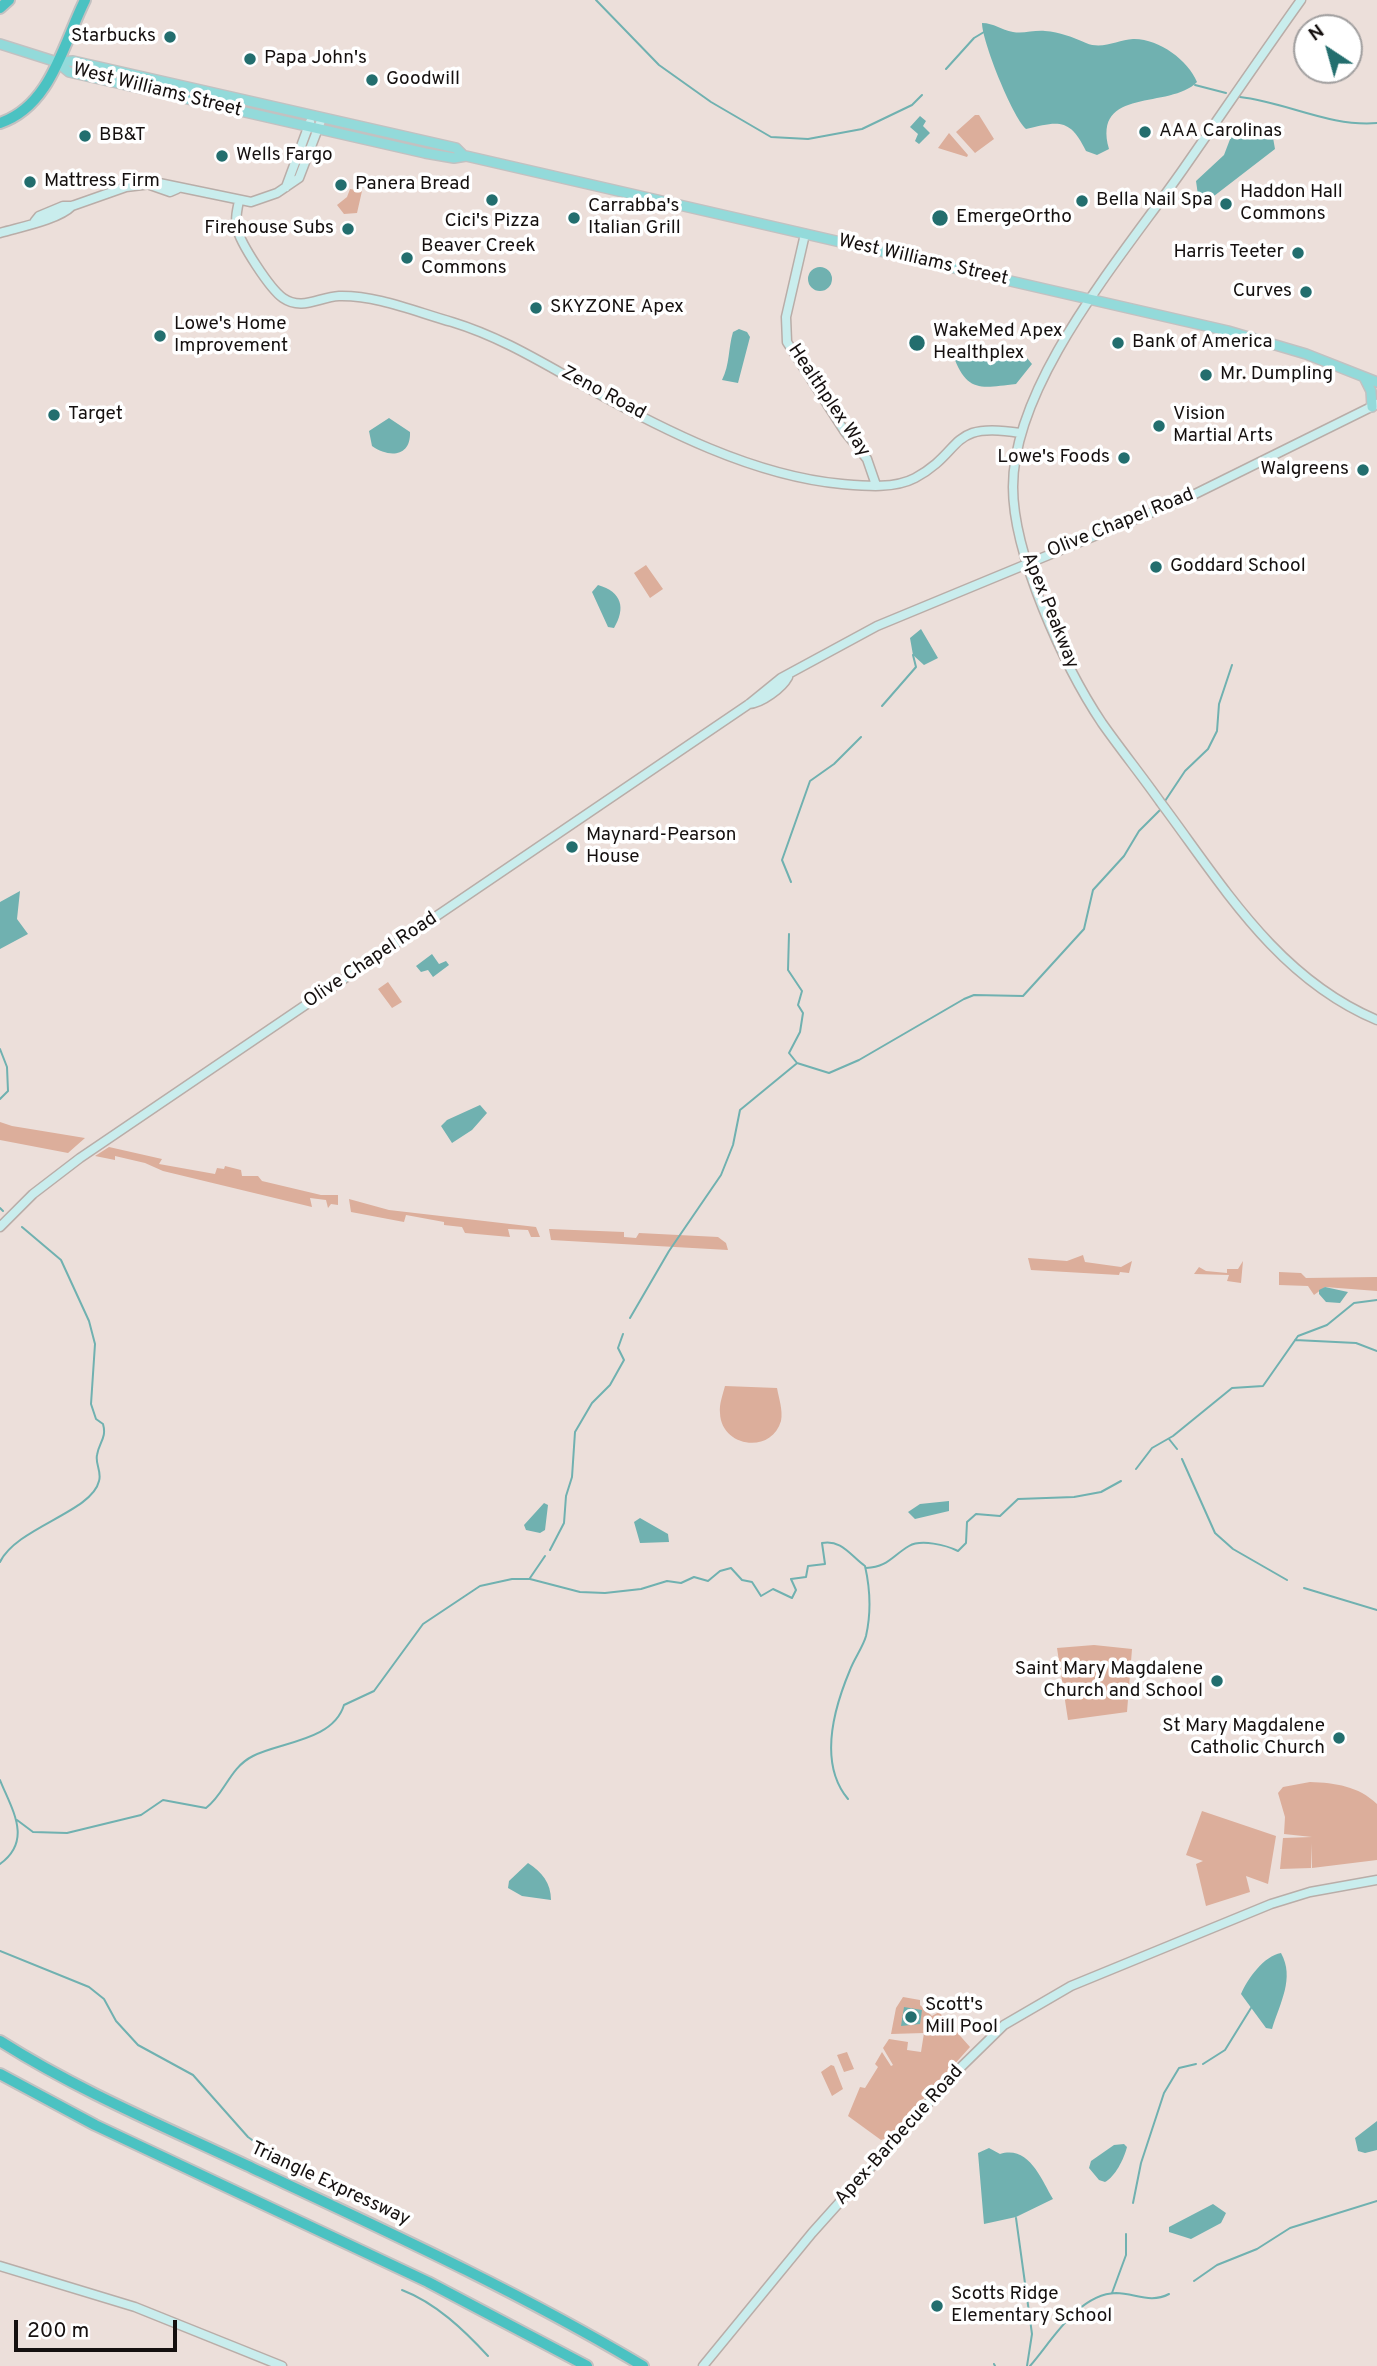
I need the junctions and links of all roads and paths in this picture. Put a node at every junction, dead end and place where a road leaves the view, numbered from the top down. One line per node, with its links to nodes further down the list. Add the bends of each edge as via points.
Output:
1 (9, 0): 4 (highway)
2 (85, 0): 6 (highway)
3 (1301, 0): 14 (main road, Apex Peakway)
4 (0, 8)
5 (0, 44): 6 (main road)
6 (57, 62): 7 (main road, West Williams Street, via 73,61); 8 (highway, via 34,103); 9 (main road, West Williams Street, via 69,72)
7 (318, 117): 9 (main road); 10 (main road, West Williams Street, via 456,149)
8 (0, 123)
9 (311, 128): 10 (main road, West Williams Street, via 454,158); 11 (main road, via 286,187 262,200)
10 (463, 155): 13 (main road, West Williams Street)
11 (239, 201): 12 (main road, via 159,183 112,191); 19 (main road, Zeno Road, via 239,235 275,290 287,300 303,304 336,296 356,297 462,325 517,346 611,401 721,451 818,480)
12 (0, 233)
13 (805, 234): 14 (main road, West Williams Street); 19 (main road, Healthplex Way, via 786,317 787,342 867,459)
14 (1091, 300): 15 (main road, West Williams Street, via 1276,344); 18 (main road, Apex Peakway, via 1033,400)
15 (1364, 377): 16 (main road, West Williams Street); 17 (main road)
16 (1377, 382)
17 (1374, 405): 20 (main road, Olive Chapel Road, via 1201,492)
18 (1020, 433): 19 (main road, Zeno Road, via 973,432 957,440 916,477); 20 (main road, Apex Peakway, via 1013,499)
19 (876, 485)
20 (1026, 562): 21 (main road, Apex Peakway, via 1067,658 1102,723 1249,922 1307,979); 22 (main road, Olive Chapel Road, via 869,630 772,684 749,705 80,1157)
21 (1377, 1020)
22 (0, 1227)
23 (1377, 1880): 30 (main road, Apex-Barbecue Road, via 1272,1904 1071,1986 1011,2020 976,2051 812,2233)
24 (0, 2041): 29 (highway, Triangle Expressway, via 111,2102 455,2264)
25 (3, 2075): 28 (highway, via 95,2125 428,2282)
26 (0, 2266): 27 (main road, via 135,2307)
27 (282, 2366)
28 (587, 2366)
29 (643, 2366)
30 (703, 2366)

